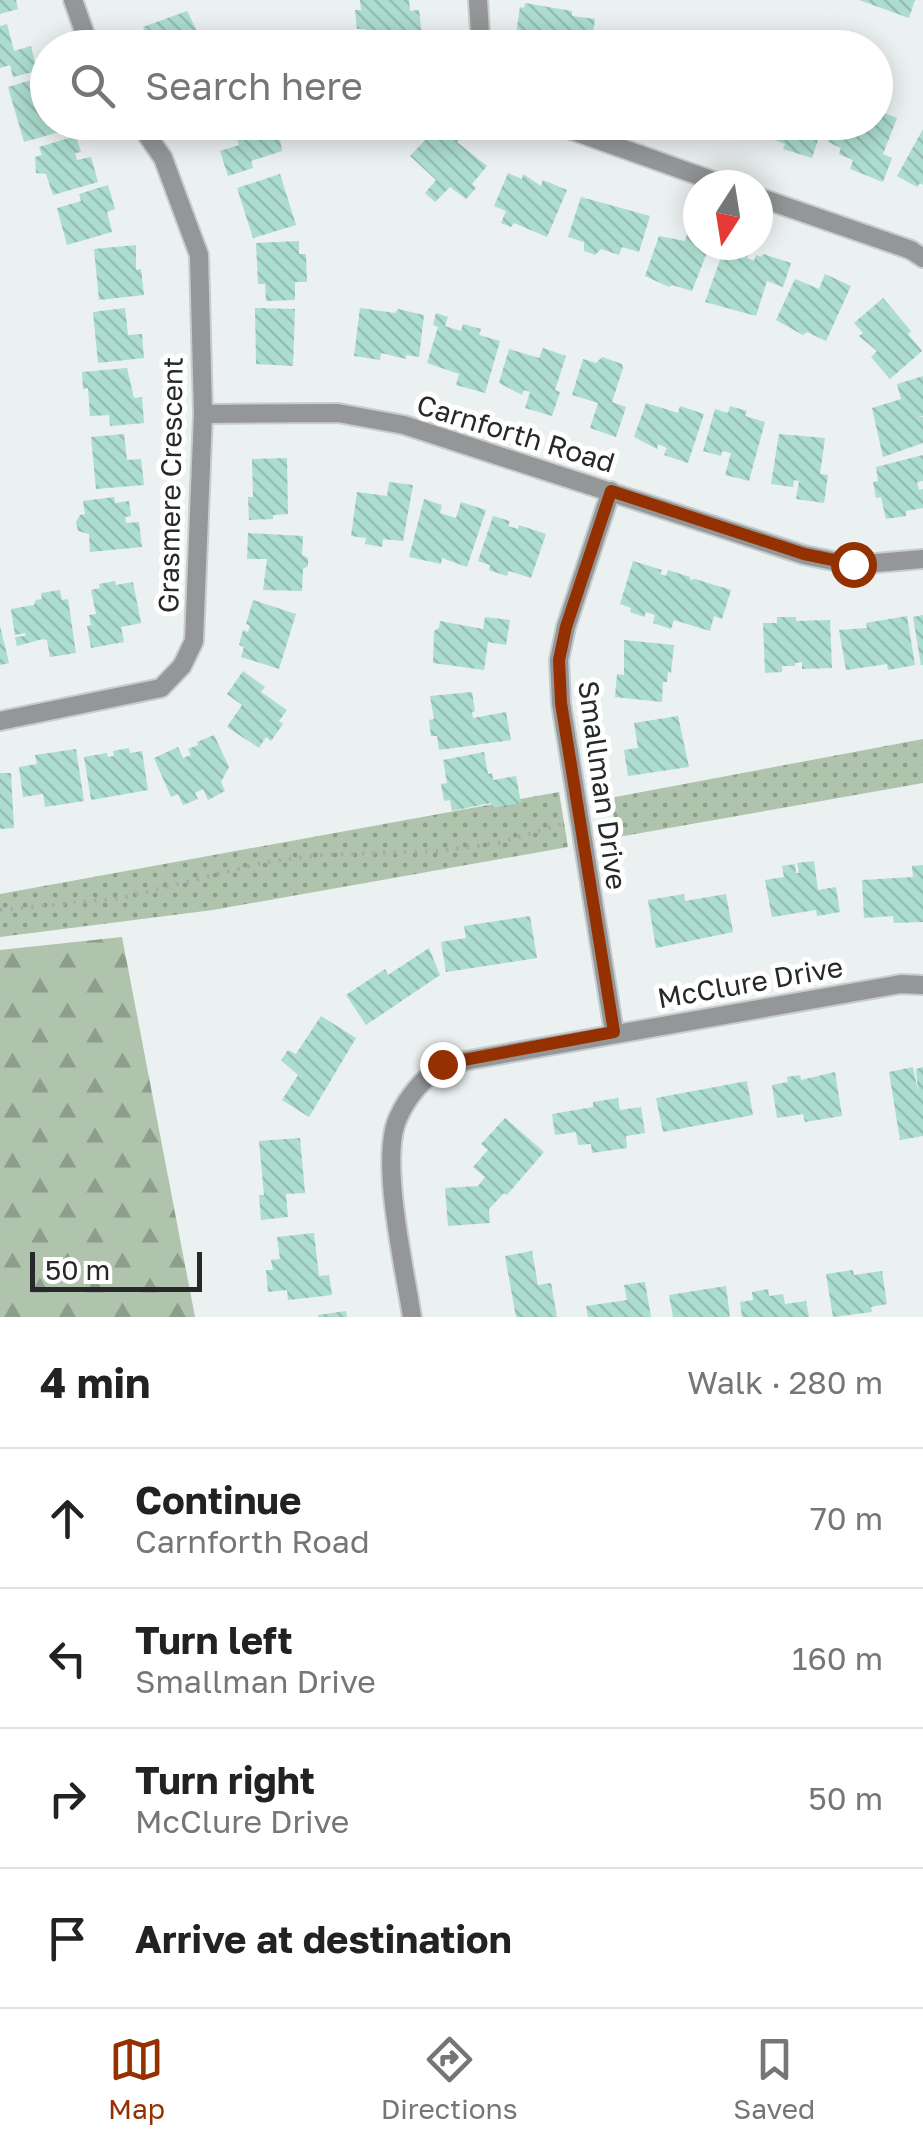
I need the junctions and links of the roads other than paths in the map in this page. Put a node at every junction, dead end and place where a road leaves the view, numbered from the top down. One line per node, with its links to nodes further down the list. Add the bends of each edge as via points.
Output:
1 (73, 0): 3 (street)
2 (478, 0): 4 (street)
3 (84, 30)
4 (480, 30)
5 (150, 140): 10 (street, Grasmere Crescent, via 199,255)
6 (599, 140): 7 (street)
7 (683, 170)
8 (773, 201): 9 (street)
9 (923, 258)
10 (203, 414): 11 (street, Carnforth Road, via 338,414 404,425); 13 (street, Grasmere Crescent, via 194,642 182,666 161,688)
11 (611, 491): 12 (street, Carnforth Road, via 804,554 853,564); 15 (street, Smallman Drive, via 559,660)
12 (923, 559)
13 (0, 721)
14 (923, 984): 15 (street, McClure Drive)
15 (614, 1032): 16 (street, McClure Drive, via 442,1064 416,1087 396,1121 390,1160)
16 (412, 1317)

